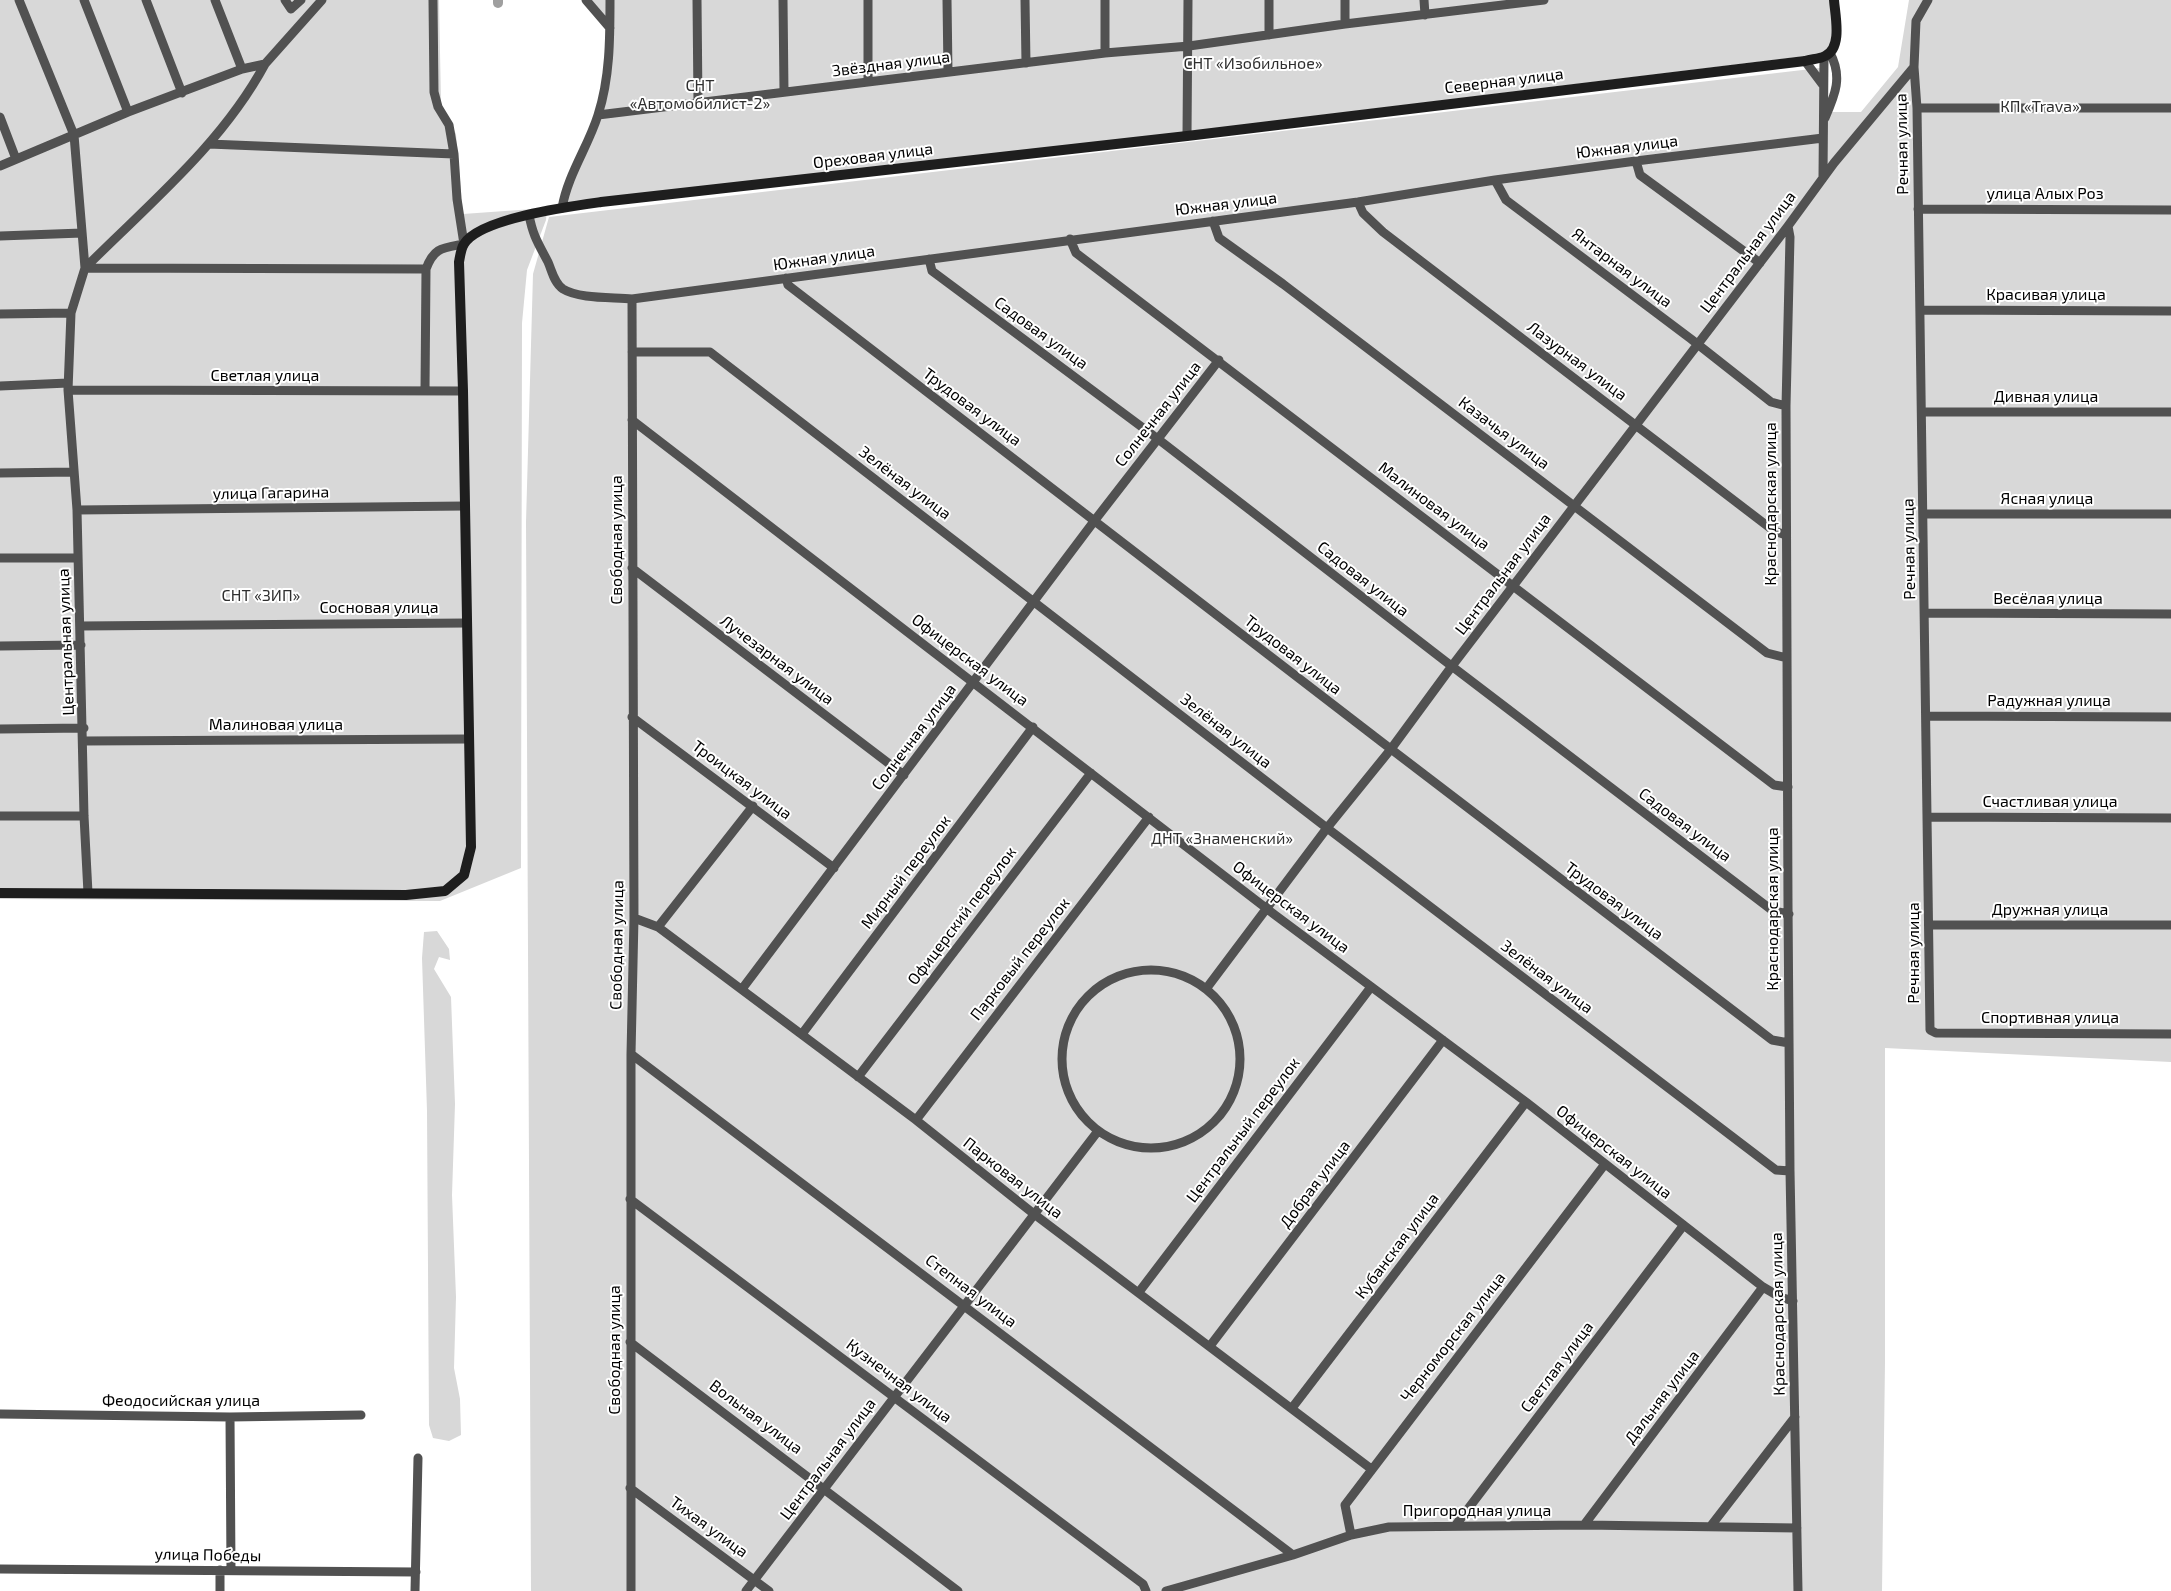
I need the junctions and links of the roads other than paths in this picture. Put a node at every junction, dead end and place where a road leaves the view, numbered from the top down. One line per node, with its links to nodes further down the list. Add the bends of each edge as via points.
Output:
1 (19, 0): 49 (street)
2 (84, 0): 45 (street)
3 (146, 0): 41 (street)
4 (215, 0): 36 (street)
5 (285, 0): 6 (street, via 291,9)
6 (301, 0)
7 (322, 0): 34 (street)
8 (433, 0): 53 (street, via 434,92 438,107 449,125)
9 (586, 0): 27 (street)
10 (610, 0): 27 (street)
11 (697, 0): 42 (street)
12 (782, 0): 40 (street)
13 (868, 0): 38 (street)
14 (947, 0): 37 (street)
15 (1026, 0): 33 (street)
16 (1105, 0): 30 (street)
17 (1188, 0): 29 (street)
18 (1269, 0): 28 (street)
19 (1345, 0): 26 (street)
20 (1424, 0): 25 (street)
21 (1544, 0): 24 (street, Звёздная улица)
22 (1834, 0): 31 (street, via 1836,33 1834,48)
23 (1928, 0): 35 (street, Речная улица, via 1916,21)
24 (1502, 2): 25 (street, Звёздная улица)
25 (1425, 15): 26 (street, Звёздная улица)
26 (1345, 24): 28 (street, Звёздная улица)
27 (610, 28): 46 (street, via 608,64)
28 (1269, 35): 29 (street, Звёздная улица)
29 (1189, 46): 30 (street, Звёздная улица); 50 (street)
30 (1105, 53): 33 (street, Звёздная улица)
31 (1827, 55): 32 (street, Северная улица); 39 (street); 48 (street, via 1838,74)
32 (1806, 61): 39 (street); 50 (street, Северная улица)
33 (1026, 63): 37 (street, Звёздная улица)
34 (264, 64): 36 (street); 52 (street, via 251,89)
35 (1914, 67): 43 (street, Речная улица); 57 (street, Центральная улица)
36 (242, 69): 41 (street)
37 (948, 72): 38 (street, Звёздная улица)
38 (868, 82): 40 (street, Звёздная улица)
39 (1824, 87): 48 (street)
40 (784, 91): 42 (street, Звёздная улица)
41 (182, 92): 45 (street)
42 (698, 103): 46 (street, Звёздная улица)
43 (1917, 108): 44 (street); 61 (street, Речная улица)
44 (2171, 108)
45 (128, 112): 49 (street)
46 (598, 115): 60 (street, via 566,188)
47 (0, 117): 54 (street)
48 (1823, 123): 51 (street)
49 (74, 135): 54 (street); 66 (street)
50 (1187, 136): 60 (street, Ореховая улица)
51 (1823, 138): 55 (street, Южная улица); 57 (street)
52 (210, 144): 53 (street); 72 (street)
53 (454, 154): 69 (street)
54 (16, 159): 56 (street)
55 (1636, 161): 58 (street, Южная улица); 71 (street, via 1640,175)
56 (0, 166)
57 (1823, 177): 65 (street, Центральная улица)
58 (1495, 180): 59 (street, Южная улица); 80 (street, Янтарная улица, via 1506,200)
59 (1358, 202): 64 (street, Южная улица); 91 (street, Лазурная улица, via 1363,213 1383,232)
60 (562, 208): 63 (street, Ореховая улица)
61 (1918, 209): 62 (street, улица Алых Роз); 76 (street, Речная улица)
62 (2171, 210)
63 (529, 215): 69 (street, Ореховая улица, via 480,230); 75 (street, Южная улица, via 534,237 562,289 584,295)
64 (1213, 221): 68 (street, Южная улица); 95 (street, Казачья улица, via 1219,238)
65 (1788, 226): 71 (street, Центральная улица); 87 (street, Краснодарская улица)
66 (82, 233): 67 (street); 72 (street)
67 (0, 236)
68 (1070, 239): 70 (street, Южная улица); 82 (street, Малиновая улица, via 1076,253)
69 (464, 244): 73 (street, via 438,249); 86 (street, via 459,262)
70 (928, 259): 74 (street, Южная улица); 92 (street, Садовая улица, via 932,271)
71 (1760, 263): 80 (street, Центральная улица)
72 (85, 268): 73 (street); 78 (street, Центральная улица)
73 (426, 269): 85 (street)
74 (786, 278): 75 (street, Южная улица); 100 (street, Трудовая улица, via 788,285)
75 (632, 299): 81 (street, Свободная улица)
76 (1920, 310): 77 (street, Красивая улица); 88 (street, Речная улица)
77 (2171, 311)
78 (71, 313): 79 (street); 84 (street, Центральная улица)
79 (0, 314)
80 (1697, 344): 87 (street, Янтарная улица, via 1771,402); 91 (street, Центральная улица)
81 (632, 352): 90 (street, Свободная улица); 106 (street, Зелёная улица, via 710,352)
82 (1219, 360): 92 (street, Солнечная улица); 105 (street, Малиновая улица)
83 (0, 386): 84 (street, Светлая улица)
84 (68, 386): 85 (street, Светлая улица); 93 (street, Центральная улица)
85 (425, 391): 86 (street, Светлая улица)
86 (463, 391): 96 (street)
87 (1786, 406): 101 (street, Краснодарская улица)
88 (1922, 412): 89 (street, Дивная улица); 98 (street, Речная улица)
89 (2171, 412)
90 (632, 420): 104 (street, Свободная улица); 115 (street, Офицерская улица)
91 (1635, 425): 95 (street, Центральная улица); 101 (street, Лазурная улица, via 1774,531)
92 (1158, 439): 100 (street, Солнечная улица); 114 (street, Садовая улица)
93 (74, 472): 94 (street); 97 (street, Центральная улица)
94 (0, 473)
95 (1575, 505): 105 (street, Центральная улица); 113 (street, Казачья улица, via 1767,653)
96 (465, 506): 97 (street, улица Гагарина); 109 (street)
97 (78, 510): 103 (street, Центральная улица)
98 (1923, 514): 99 (street, Ясная улица); 107 (street, Речная улица)
99 (2171, 514)
100 (1095, 520): 106 (street, Солнечная улица); 124 (street, Трудовая улица)
101 (1786, 535): 113 (street, Краснодарская улица)
102 (0, 558): 103 (street)
103 (78, 558): 110 (street, Центральная улица)
104 (632, 568): 116 (street, Свободная улица); 126 (street, Лучезарная улица)
105 (1514, 586): 114 (street, Центральная улица); 127 (street, Малиновая улица, via 1774,785)
106 (1034, 601): 115 (street, Солнечная улица); 134 (street, Зелёная улица)
107 (1924, 613): 108 (street, Весёлая улица); 117 (street, Речная улица)
108 (2171, 614)
109 (467, 623): 110 (street, Сосновая улица); 122 (street)
110 (80, 626): 111 (street, Центральная улица)
111 (81, 645): 112 (street); 119 (street, Центральная улица)
112 (0, 646)
113 (1787, 658): 127 (street, Краснодарская улица)
114 (1452, 666): 124 (street, Центральная улица); 139 (street, Садовая улица, via 1773,911)
115 (974, 683): 120 (street, Офицерская улица); 126 (street, Солнечная улица)
116 (632, 716): 128 (street, Троицкая улица); 140 (street, Свободная улица)
117 (1926, 716): 118 (street, Радужная улица); 132 (street, Речная улица)
118 (2171, 717)
119 (84, 728): 121 (street); 123 (street, Центральная улица)
120 (1033, 728): 125 (street, Офицерская улица); 148 (street, Мирный переулок)
121 (0, 729)
122 (468, 739): 123 (street, Малиновая улица); 137 (street, via 471,847 464,875 445,891 406,895)
123 (84, 741): 130 (street, Центральная улица)
124 (1391, 749): 134 (street, Центральная улица); 151 (street, Трудовая улица, via 1772,1040)
125 (1091, 773): 131 (street, Офицерская улица); 153 (street, Офицерский переулок)
126 (904, 775): 135 (street, Солнечная улица)
127 (1788, 787): 139 (street, Краснодарская улица)
128 (753, 806): 135 (street, Троицкая улица); 143 (street)
129 (0, 816): 130 (street)
130 (84, 816): 137 (street, Центральная улица)
131 (1149, 817): 138 (street, Офицерская улица); 155 (street, Парковый переулок)
132 (1928, 817): 133 (street, Счастливая улица); 141 (street, Речная улица)
133 (2171, 818)
134 (1327, 828): 138 (street, Центральная улица); 158 (street, Зелёная улица, via 1776,1170)
135 (834, 868): 145 (street, Солнечная улица)
136 (0, 893): 137 (street)
137 (88, 893)
138 (1267, 909): 144 (street, Офицерская улица); 146 (street, Центральная улица)
139 (1788, 914): 151 (street, Краснодарская улица)
140 (634, 918): 143 (street, Парковая улица); 152 (street, Свободная улица)
141 (1930, 924): 142 (street, Дружная улица); 147 (street, Речная улица)
142 (2171, 925)
143 (658, 927): 145 (street, Парковая улица)
144 (1371, 987): 150 (street, Офицерская улица); 163 (street, Центральный переулок)
145 (742, 989): 148 (street, Парковая улица)
146 (1206, 989): 156 (street, via 1230,1017 1239,1044 1239,1073 1230,1100 1213,1122 1190,1139 1162,1147 1134,1146); 156 (street, via 1174,972 1147,970 1121,974 1098,987 1079,1005 1066,1029 1061,1055 1064,1081 1075,1106)
147 (1930, 1030): 149 (street, Спортивная улица, via 1936,1033)
148 (802, 1034): 153 (street, Парковая улица)
149 (2171, 1034)
150 (1443, 1040): 154 (street, Офицерская улица); 167 (street, Добрая улица)
151 (1789, 1042): 158 (street, Краснодарская улица)
152 (631, 1054): 159 (street, Свободная улица); 165 (street, Степная улица)
153 (858, 1078): 155 (street, Парковая улица)
154 (1526, 1102): 157 (street, Офицерская улица); 169 (street, Кубанская улица)
155 (916, 1120): 160 (street, Парковая улица)
156 (1098, 1131): 160 (street, Центральная улица)
157 (1605, 1164): 161 (street, Офицерская улица); 175 (street, Черноморская улица)
158 (1790, 1171): 164 (street, Краснодарская улица)
159 (630, 1199): 166 (street, Свободная улица); 168 (street, Кузнечная улица)
160 (1034, 1214): 163 (street, Парковая улица); 165 (street, Центральная улица)
161 (1683, 1226): 162 (street, Офицерская улица); 178 (street, Светлая улица)
162 (1764, 1287): 164 (street, Офицерская улица, via 1780,1297); 179 (street, Дальняя улица)
163 (1139, 1292): 167 (street, Парковая улица)
164 (1793, 1300): 172 (street, Краснодарская улица)
165 (964, 1305): 168 (street, Центральная улица); 183 (street, Степная улица)
166 (630, 1342): 176 (street, Свободная улица); 177 (street, Вольная улица)
167 (1210, 1346): 169 (street, Парковая улица)
168 (895, 1396): 177 (street, Центральная улица); 195 (street, Кузнечная улица, via 1143,1584)
169 (1292, 1408): 175 (street, Парковая улица)
170 (0, 1414): 173 (street, Феодосийская улица)
171 (361, 1415): 173 (street, Феодосийская улица)
172 (1795, 1417): 180 (street); 181 (street, Краснодарская улица)
173 (230, 1418): 186 (street)
174 (418, 1458): 187 (street)
175 (1370, 1468): 182 (street, Черноморская улица, via 1345,1505)
176 (630, 1488): 188 (street, Тихая улица); 191 (street, Свободная улица)
177 (824, 1488): 188 (street, Центральная улица); 194 (street, Вольная улица)
178 (1455, 1526): 179 (street, Пригородная улица); 182 (street, Пригородная улица, via 1389,1526)
179 (1584, 1526): 180 (street, Пригородная улица)
180 (1710, 1527): 181 (street, Пригородная улица)
181 (1797, 1528): 197 (street, Краснодарская улица)
182 (1351, 1535): 183 (street, Пригородная улица)
183 (1293, 1555): 196 (street, Пригородная улица)
184 (0, 1568): 185 (street, улица Победы)
185 (220, 1570): 186 (street, улица Победы); 189 (street)
186 (231, 1570): 187 (street, улица Победы)
187 (416, 1572): 190 (street)
188 (755, 1580): 192 (street, Центральная улица); 193 (street, Тихая улица)
189 (220, 1591)
190 (415, 1591)
191 (631, 1591)
192 (746, 1591)
193 (769, 1591)
194 (958, 1591)
195 (1146, 1591)
196 (1166, 1591)
197 (1798, 1591)

